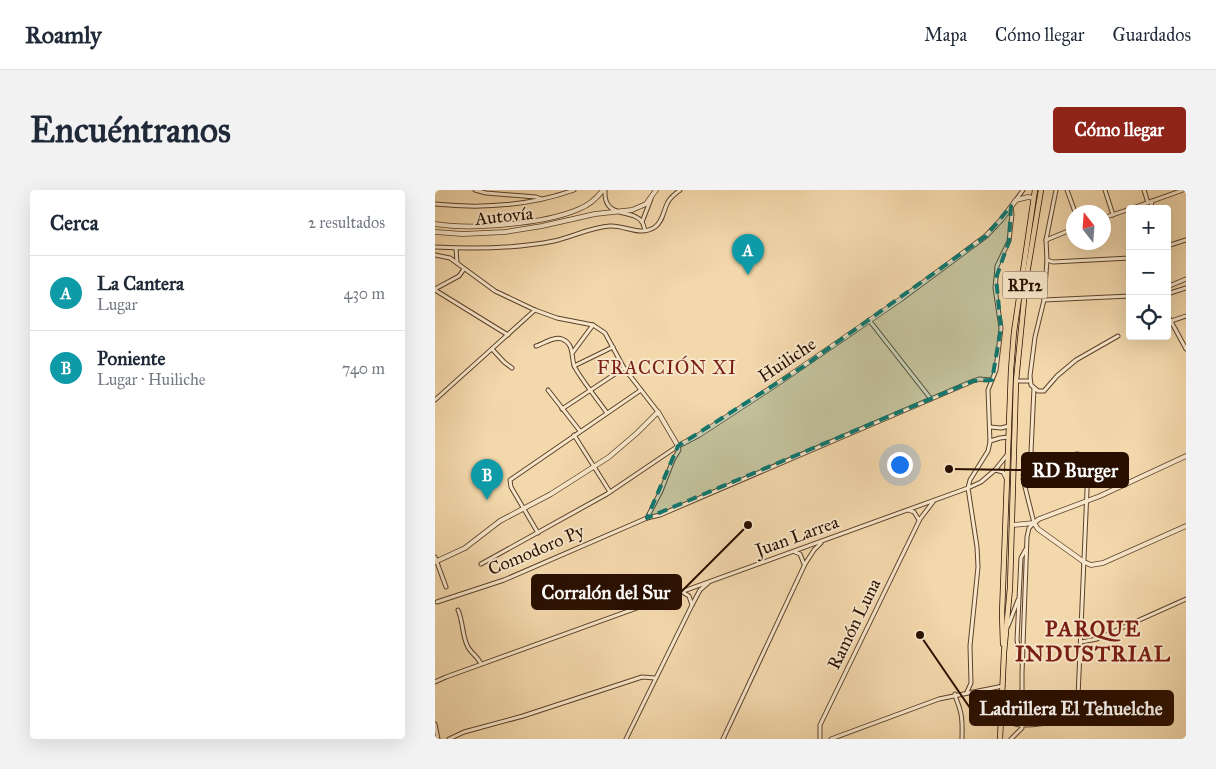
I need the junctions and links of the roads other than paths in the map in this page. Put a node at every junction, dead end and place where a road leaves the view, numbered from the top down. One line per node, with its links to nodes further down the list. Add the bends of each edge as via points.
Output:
1 (475, 190): 15 (street)
2 (575, 190): 15 (street)
3 (604, 190): 23 (street, via 606,202); 27 (street, Autovía, via 579,209 549,217 511,224)
4 (680, 190): 28 (street, via 667,203 660,222)
5 (1023, 190): 16 (street)
6 (1035, 190): 14 (main road, RP12)
7 (1041, 190): 64 (main road, RP12, via 1024,295)
8 (1056, 190): 31 (street)
9 (1067, 190): 19 (street)
10 (1105, 190): 25 (street)
11 (1144, 190): 17 (street)
12 (1182, 190): 17 (street)
13 (655, 191): 23 (street, Autovía, via 641,208); 26 (street)
14 (1034, 198): 16 (street); 75 (main road, RP12, via 1014,332)
15 (542, 200): 18 (street, via 500,206)
16 (1016, 200): 22 (street, Huiliche)
17 (1150, 202): 20 (street); 21 (street)
18 (435, 204)
19 (1072, 205)
20 (1142, 205)
21 (1150, 205)
22 (1011, 206): 50 (street, Huiliche, via 986,236); 63 (street, via 1009,240 997,266 995,288 1001,328)
23 (616, 211): 26 (street); 29 (street, Autovía, via 505,232)
24 (1126, 211): 25 (street)
25 (1113, 215)
26 (642, 222): 28 (street)
27 (435, 224)
28 (645, 230): 35 (street, via 608,226 538,244)
29 (435, 232)
30 (1066, 232): 31 (street)
31 (1046, 240): 38 (street)
32 (1186, 240): 33 (street)
33 (1171, 245)
34 (435, 247): 35 (street)
35 (456, 248): 39 (street)
36 (435, 256): 39 (street, via 449,258)
37 (1126, 258): 38 (street)
38 (1047, 260): 47 (street)
39 (457, 264): 40 (street)
40 (464, 269): 44 (street, via 459,276); 48 (street, via 495,291)
41 (1186, 279): 42 (street)
42 (1171, 285)
43 (1186, 288): 45 (street)
44 (435, 290): 53 (street)
45 (1171, 293)
46 (1126, 297): 47 (street)
47 (1044, 300): 65 (street, via 1035,337)
48 (535, 310): 52 (street); 53 (street)
49 (1186, 316): 51 (street)
50 (869, 320): 70 (street); 81 (street, Huiliche, via 774,386)
51 (1171, 321): 58 (street)
52 (593, 325): 56 (street, via 605,333); 59 (street)
53 (508, 335): 57 (street)
54 (1118, 336): 66 (street, via 1076,360 1044,391)
55 (536, 346): 59 (street, via 562,339)
56 (613, 347): 60 (street); 62 (street)
57 (492, 349): 61 (street); 71 (street)
58 (1186, 350)
59 (573, 352): 60 (street)
60 (574, 366): 67 (street)
61 (512, 368)
62 (624, 368): 67 (street); 69 (street)
63 (992, 380): 70 (street, Comodoro Py, via 973,380); 76 (street, via 988,394)
64 (1016, 381): 65 (street); 97 (main road, RP12)
65 (1030, 381): 66 (street)
66 (1034, 388): 86 (street, via 1031,452)
67 (591, 389): 72 (street); 74 (street)
68 (548, 390): 72 (street)
69 (641, 390): 73 (street); 74 (street)
70 (931, 399): 94 (street, Comodoro Py)
71 (435, 400)
72 (562, 409): 77 (street)
73 (658, 412): 81 (street); 84 (street, via 623,446)
74 (607, 413): 77 (street)
75 (1009, 426): 76 (street); 79 (main road, RP12)
76 (989, 427): 80 (street)
77 (580, 431): 78 (street)
78 (574, 435): 84 (street); 92 (street, via 509,480)
79 (1009, 437): 80 (street); 82 (main road, RP12)
80 (990, 441): 88 (street)
81 (678, 446): 89 (street); 94 (street, via 679,450)
82 (1008, 452): 85 (street, Juan Larrea); 87 (main road, RP12)
83 (1186, 456): 91 (street)
84 (594, 466): 89 (street); 92 (street, via 551,494)
85 (995, 470): 87 (street, via 1003,472); 88 (street, Juan Larrea)
86 (1023, 475): 91 (street, via 1030,475 1035,469 1076,454 1083,456 1088,467); 96 (street)
87 (1007, 482): 117 (main road, RP12, via 1002,614)
88 (968, 488): 90 (street, Juan Larrea); 123 (street, via 978,567 970,646 971,678)
89 (610, 492): 99 (street)
90 (934, 500): 93 (street, Juan Larrea); 95 (street, Ramón Luna)
91 (1085, 501): 96 (street); 104 (street)
92 (523, 507): 99 (street); 103 (street, via 465,548)
93 (907, 510): 95 (street, via 914,512); 100 (street, Juan Larrea)
94 (646, 519): 112 (street, Comodoro Py, via 504,580)
95 (919, 521): 132 (street, Ramón Luna, via 820,725)
96 (1034, 522): 97 (street); 101 (street, via 1028,532); 104 (street, via 1038,529)
97 (1012, 525): 115 (main road, RP12)
98 (1186, 526): 104 (street, via 1103,563 1091,565)
99 (538, 533): 105 (street)
100 (825, 540): 102 (street, Juan Larrea); 106 (street)
101 (1027, 548): 110 (street, via 1021,558); 119 (street)
102 (794, 551): 106 (street, via 800,554); 107 (street, Juan Larrea)
103 (435, 560): 108 (street)
104 (1084, 562): 116 (street)
105 (481, 564)
106 (805, 564): 131 (street)
107 (708, 582): 109 (street, Juan Larrea); 113 (street)
108 (446, 587)
109 (681, 592): 113 (street, via 689,596); 118 (street, Juan Larrea)
110 (1019, 596): 115 (street); 119 (street, via 1017,640)
111 (1186, 598): 116 (street)
112 (437, 602)
113 (692, 605): 120 (street)
114 (458, 610): 118 (street, via 466,644)
115 (1007, 627): 117 (main road, RP12)
116 (1081, 642): 127 (street, via 1078,697 1072,712 1054,720)
117 (1004, 653): 122 (main road, RP12)
118 (481, 664): 121 (street, Juan Larrea)
119 (1022, 667): 127 (street)
120 (655, 678): 129 (street, via 642,677); 130 (street)
121 (435, 682)
122 (1003, 686): 123 (street); 125 (main road, RP12)
123 (967, 692): 124 (street)
124 (955, 694): 133 (street); 134 (street, via 960,709)
125 (1002, 707): 127 (street, via 1011,723); 135 (main road, RP12)
126 (435, 724): 128 (street)
127 (1022, 725): 136 (street)
128 (438, 739)
129 (449, 739)
130 (626, 739)
131 (723, 739)
132 (820, 739)
133 (831, 739)
134 (962, 739)
135 (1000, 739)
136 (1011, 739)

